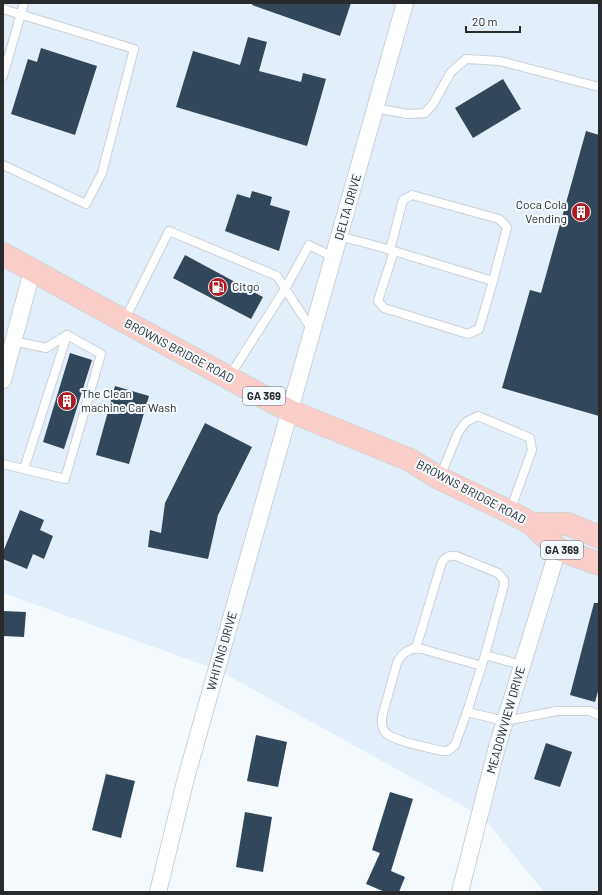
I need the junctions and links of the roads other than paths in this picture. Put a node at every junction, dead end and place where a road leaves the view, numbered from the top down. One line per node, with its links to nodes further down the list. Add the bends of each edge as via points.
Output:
1 (24, 3): 4 (lane)
2 (405, 3): 7 (street, DELTA DRIVE)
3 (3, 9): 4 (lane)
4 (21, 14): 5 (lane); 8 (lane, via 134,49 102,173 86,204)
5 (3, 76)
6 (599, 87): 7 (lane, via 500,61 466,59 452,72 433,104 424,113 408,114)
7 (375, 108): 9 (street, DELTA DRIVE)
8 (3, 165)
9 (339, 236): 10 (lane); 12 (street, DELTA DRIVE)
10 (392, 250): 14 (lane); 14 (lane, via 378,301 384,308 461,332 468,334 479,330); 14 (lane, via 403,200 412,195 499,219 507,227)
11 (3, 254): 13 (main road, BROWNS BRIDGE ROAD / GA 369)
12 (333, 257): 15 (lane, via 309,245); 17 (street, DELTA DRIVE)
13 (32, 271): 16 (main road, BROWNS BRIDGE ROAD / GA 369); 19 (street)
14 (493, 281)
15 (285, 289): 16 (lane, via 277,276 168,231); 17 (lane); 20 (lane)
16 (124, 321): 20 (main road, BROWNS BRIDGE ROAD / GA 369)
17 (312, 331): 22 (street, DELTA DRIVE)
18 (67, 335): 19 (lane, via 46,348); 24 (lane); 24 (lane, via 101,354 66,479)
19 (13, 341): 21 (street)
20 (229, 378): 22 (main road, BROWNS BRIDGE ROAD / GA 369)
21 (3, 380)
22 (290, 410): 25 (main road, BROWNS BRIDGE ROAD / GA 369, via 410,460); 38 (street, WHITING DRIVE, via 186,778)
23 (3, 464): 24 (lane)
24 (24, 469)
25 (439, 478): 26 (main road, BROWNS BRIDGE ROAD / GA 369); 26 (lane, via 458,433 466,422 478,416 530,438 532,450)
26 (510, 512): 27 (main road, BROWNS BRIDGE ROAD / GA 369)
27 (532, 524): 28 (main road, BROWNS BRIDGE ROAD / GA 369, via 568,524); 29 (main road, BROWNS BRIDGE ROAD / GA 369)
28 (599, 537)
29 (558, 549): 30 (main road, BROWNS BRIDGE ROAD / GA 369); 33 (street, MEADOWVIEW DRIVE)
30 (599, 564)
31 (416, 648): 32 (lane, via 441,565 450,555 498,573 504,580); 34 (lane); 35 (lane, via 399,657 382,717 384,730 392,738 448,751 455,745)
32 (485, 654): 33 (lane); 34 (lane)
33 (522, 665): 37 (street, MEADOWVIEW DRIVE)
34 (482, 666): 35 (lane)
35 (467, 712): 37 (lane)
36 (599, 715): 37 (lane, via 590,711 557,711)
37 (505, 721): 39 (street, MEADOWVIEW DRIVE)
38 (158, 892)
39 (460, 892)

